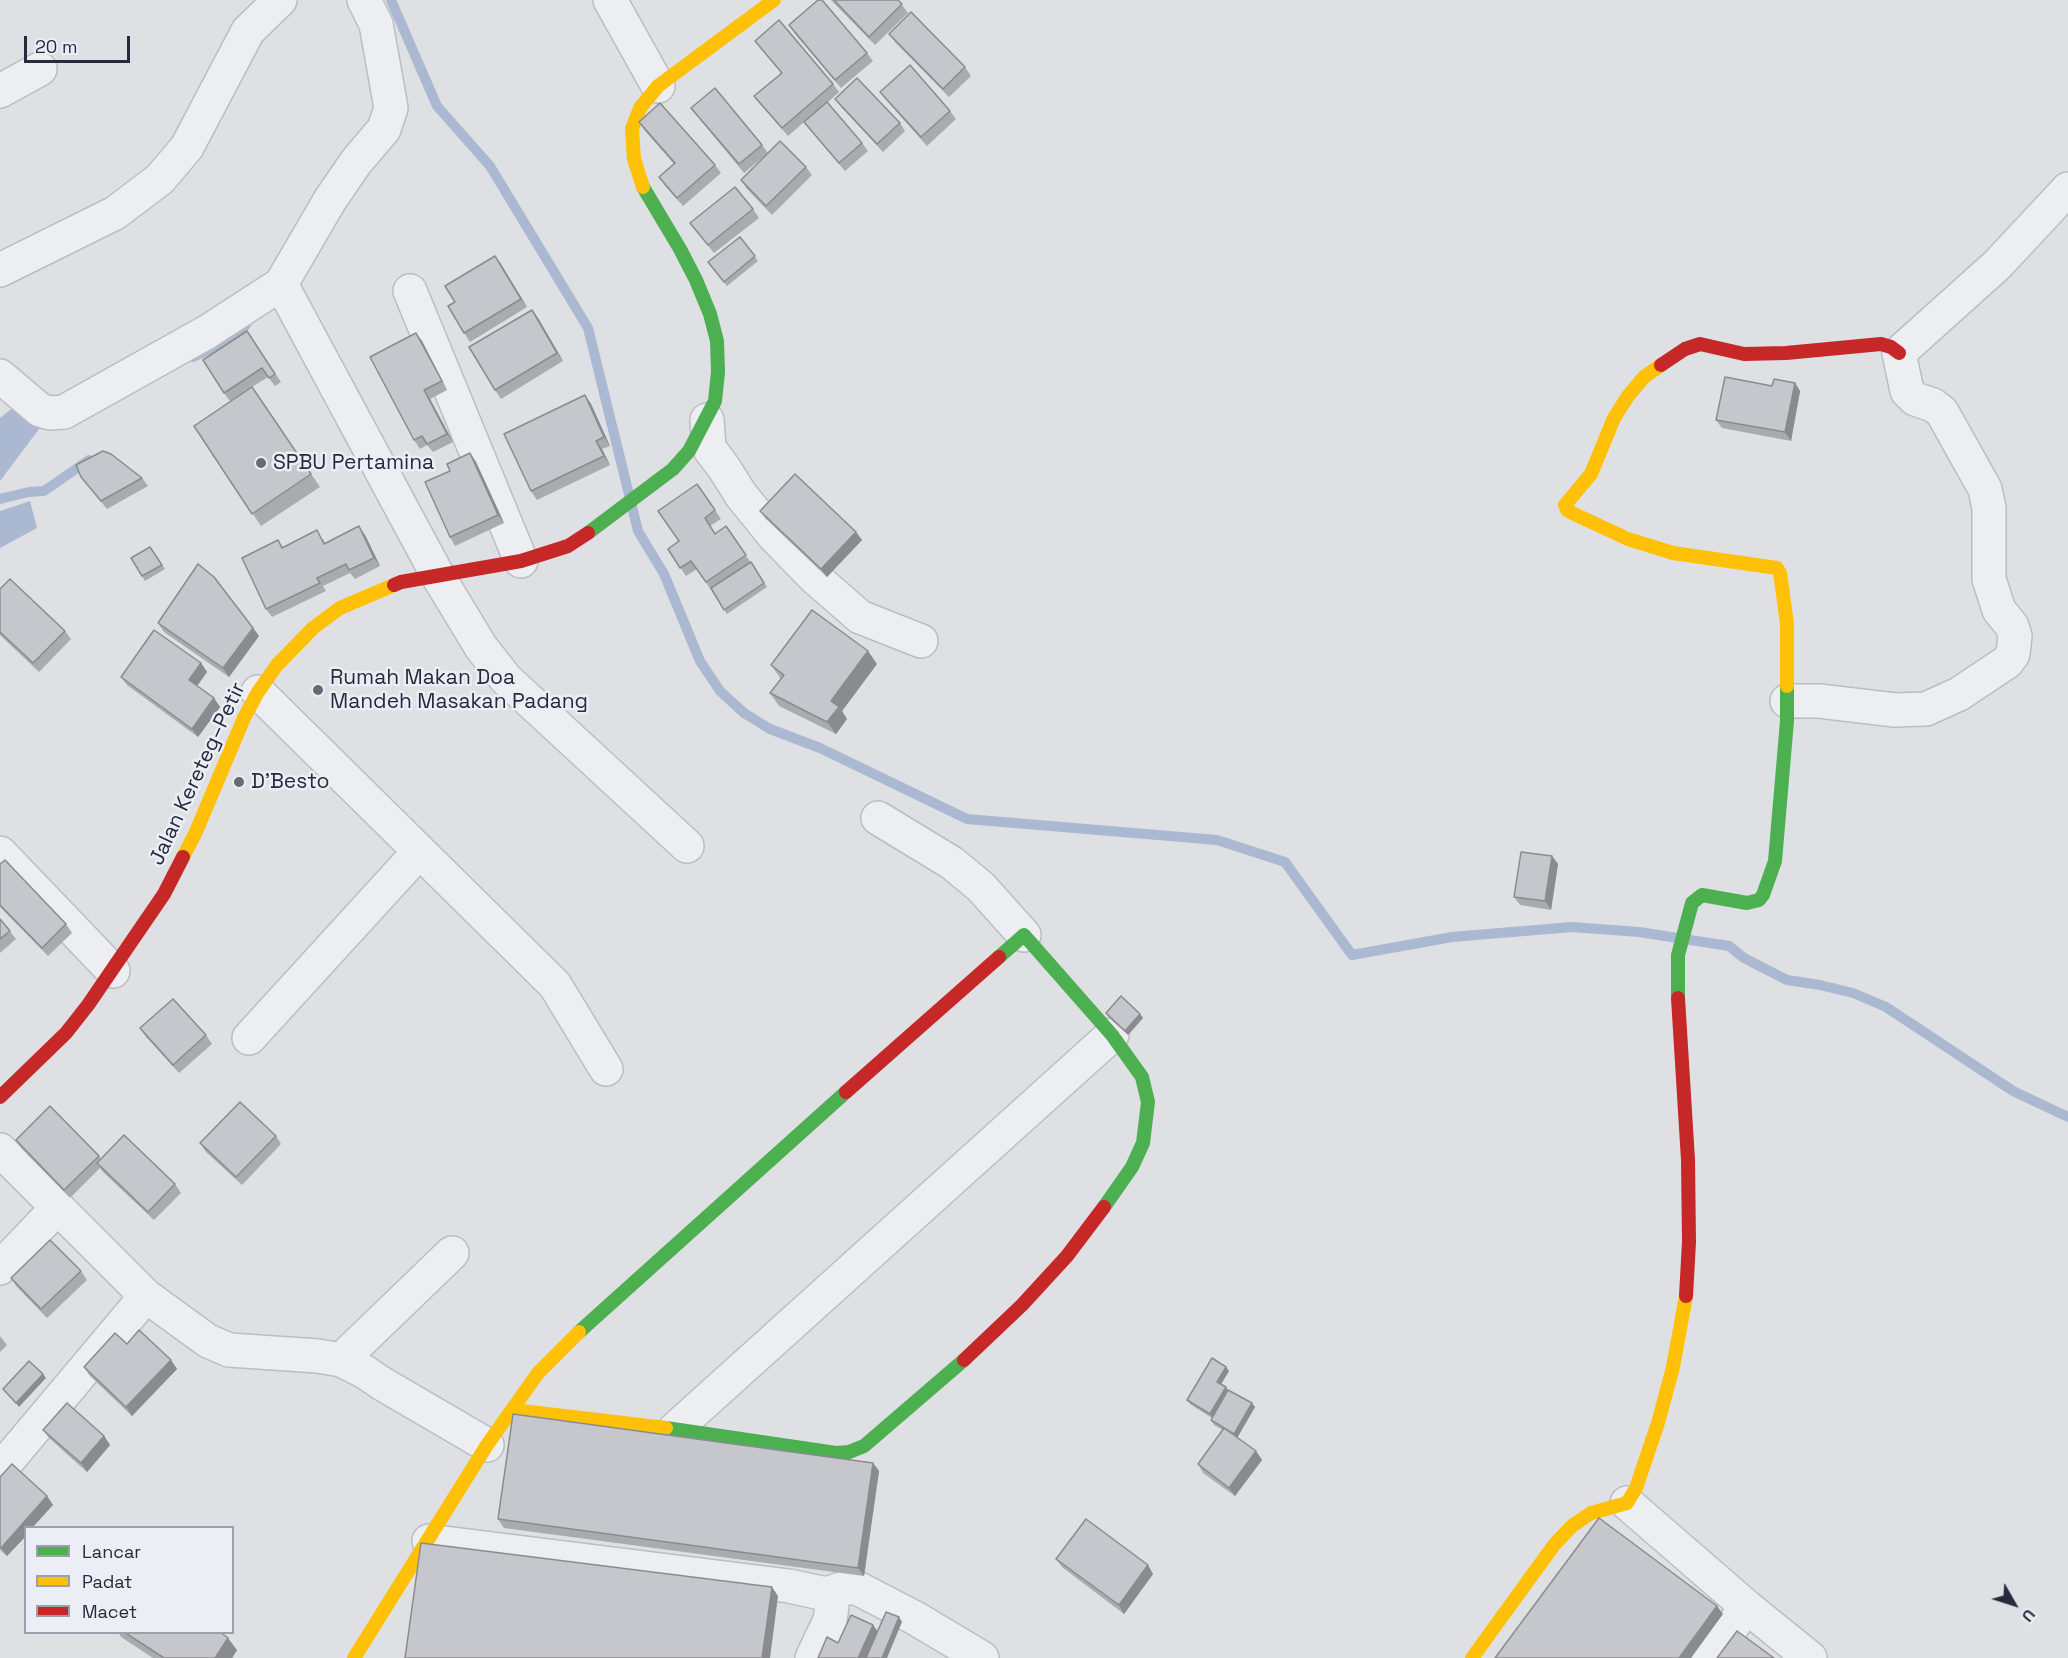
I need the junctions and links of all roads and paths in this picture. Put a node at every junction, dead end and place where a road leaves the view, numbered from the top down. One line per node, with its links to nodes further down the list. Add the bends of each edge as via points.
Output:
1 (280, 0): 9 (street, via 248,31 187,147 160,179 115,213)
2 (363, 0): 10 (street, via 376,24 391,108 384,129 330,200)
3 (610, 0): 6 (street)
4 (774, 0): 6 (street)
5 (40, 69): 7 (street)
6 (658, 86): 14 (street, via 640,108 632,129 634,159 644,190 680,249 710,314 717,341 718,372 715,401)
7 (0, 91)
8 (2068, 189): 12 (street, via 1997,265)
9 (0, 270)
10 (282, 284): 13 (street, via 207,332 64,412 40,410); 16 (street)
11 (410, 291): 15 (street)
12 (1899, 353): 19 (street, via 1906,391 1942,412 1985,489 1989,508 1989,579 1999,610 2012,626 2013,654 1959,694 1926,709); 19 (street, via 1881,344 1786,353 1744,354 1700,344 1685,349 1644,377 1628,396 1614,418 1591,474 1565,505 1572,513 1628,539 1673,553 1777,568 1787,624)
13 (0, 376)
14 (706, 420): 15 (street, Jalan Kereteg–Petir, via 689,451 673,469 599,526 568,546); 17 (street, via 710,448 775,537 860,617)
15 (521, 561): 16 (street, Jalan Kereteg–Petir)
16 (438, 576): 18 (street, Jalan Kereteg–Petir, via 401,582 340,608 277,664); 21 (street, via 481,647 506,679)
17 (921, 641)
18 (258, 692): 22 (street); 25 (street, Jalan Kereteg–Petir, via 174,875)
19 (1787, 701): 40 (street, via 1777,851 1767,889 1759,900 1747,903 1702,895 1692,903 1678,955 1688,1161 1686,1300 1658,1423)
20 (878, 818): 24 (street, via 952,863 981,887)
21 (687, 846)
22 (419, 852): 27 (street); 28 (street, via 555,985)
23 (0, 853): 25 (street)
24 (1024, 935): 26 (street); 36 (street, via 573,1336 538,1373)
25 (113, 971): 29 (street, Jalan Kereteg–Petir, via 66,1033)
26 (1112, 1035): 37 (street); 37 (street, via 1142,1077 1148,1102 1145,1132 1132,1167 1067,1256 968,1356 864,1446 849,1452)
27 (249, 1038)
28 (606, 1069)
29 (0, 1097)
30 (0, 1150): 31 (street)
31 (58, 1207): 33 (street); 34 (street)
32 (452, 1253): 35 (street)
33 (0, 1268)
34 (146, 1296): 35 (street, via 208,1341 230,1350); 39 (street)
35 (341, 1360): 38 (street)
36 (513, 1410): 37 (street); 38 (street)
37 (675, 1429)
38 (487, 1445): 41 (street)
39 (0, 1470)
40 (1627, 1503): 43 (street); 47 (street, via 1591,1513 1572,1526)
41 (429, 1541): 42 (street, via 789,1586); 44 (street)
42 (826, 1594): 45 (street, via 832,1606 830,1620); 46 (street, via 857,1588)
43 (1747, 1607): 48 (street); 49 (street)
44 (354, 1658)
45 (812, 1658)
46 (982, 1658)
47 (1472, 1658)
48 (1708, 1658)
49 (1810, 1658)

